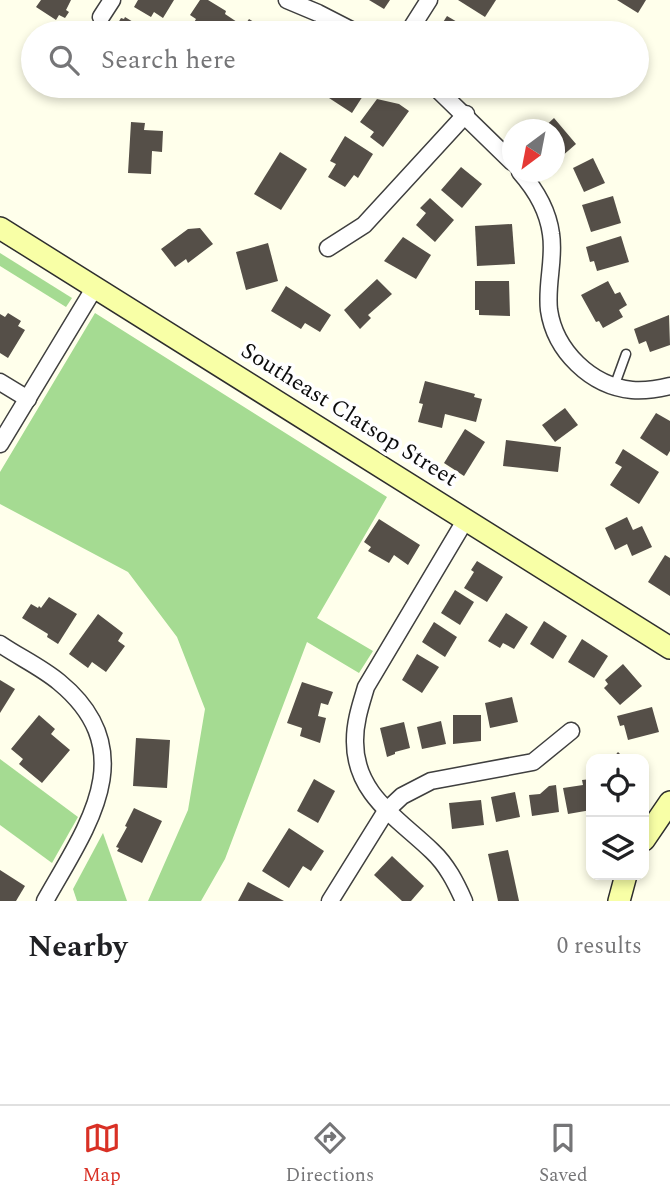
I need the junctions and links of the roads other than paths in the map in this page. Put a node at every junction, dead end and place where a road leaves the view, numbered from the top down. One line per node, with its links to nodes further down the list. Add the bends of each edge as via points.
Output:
1 (112, 0): 4 (street)
2 (287, 0): 5 (street)
3 (429, 0): 6 (street)
4 (101, 17)
5 (334, 21)
6 (416, 21)
7 (448, 98): 8 (street)
8 (466, 114): 9 (street); 12 (street, via 364,225)
9 (502, 151)
10 (527, 182): 17 (street, via 543,206 551,232 549,309 554,328 581,368)
11 (0, 228): 13 (street, Southeast Clatsop Street)
12 (328, 248)
13 (95, 287): 18 (street); 20 (street, Southeast Clatsop Street)
14 (626, 354): 17 (lane)
15 (0, 382): 18 (street)
16 (670, 386): 17 (street)
17 (614, 387)
18 (28, 399): 19 (street)
19 (0, 443)
20 (466, 519): 22 (street, Southeast Clatsop Street); 25 (street, via 366,687 358,714 355,742 360,767 367,786)
21 (0, 645): 28 (street, via 75,697 98,737 104,765 92,818)
22 (670, 648)
23 (571, 731): 25 (street, via 533,762 430,781)
24 (670, 802): 26 (street)
25 (386, 811): 29 (street); 30 (street, via 434,852)
26 (649, 833)
27 (625, 880): 31 (street)
28 (45, 901)
29 (330, 901)
30 (464, 901)
31 (620, 901)

